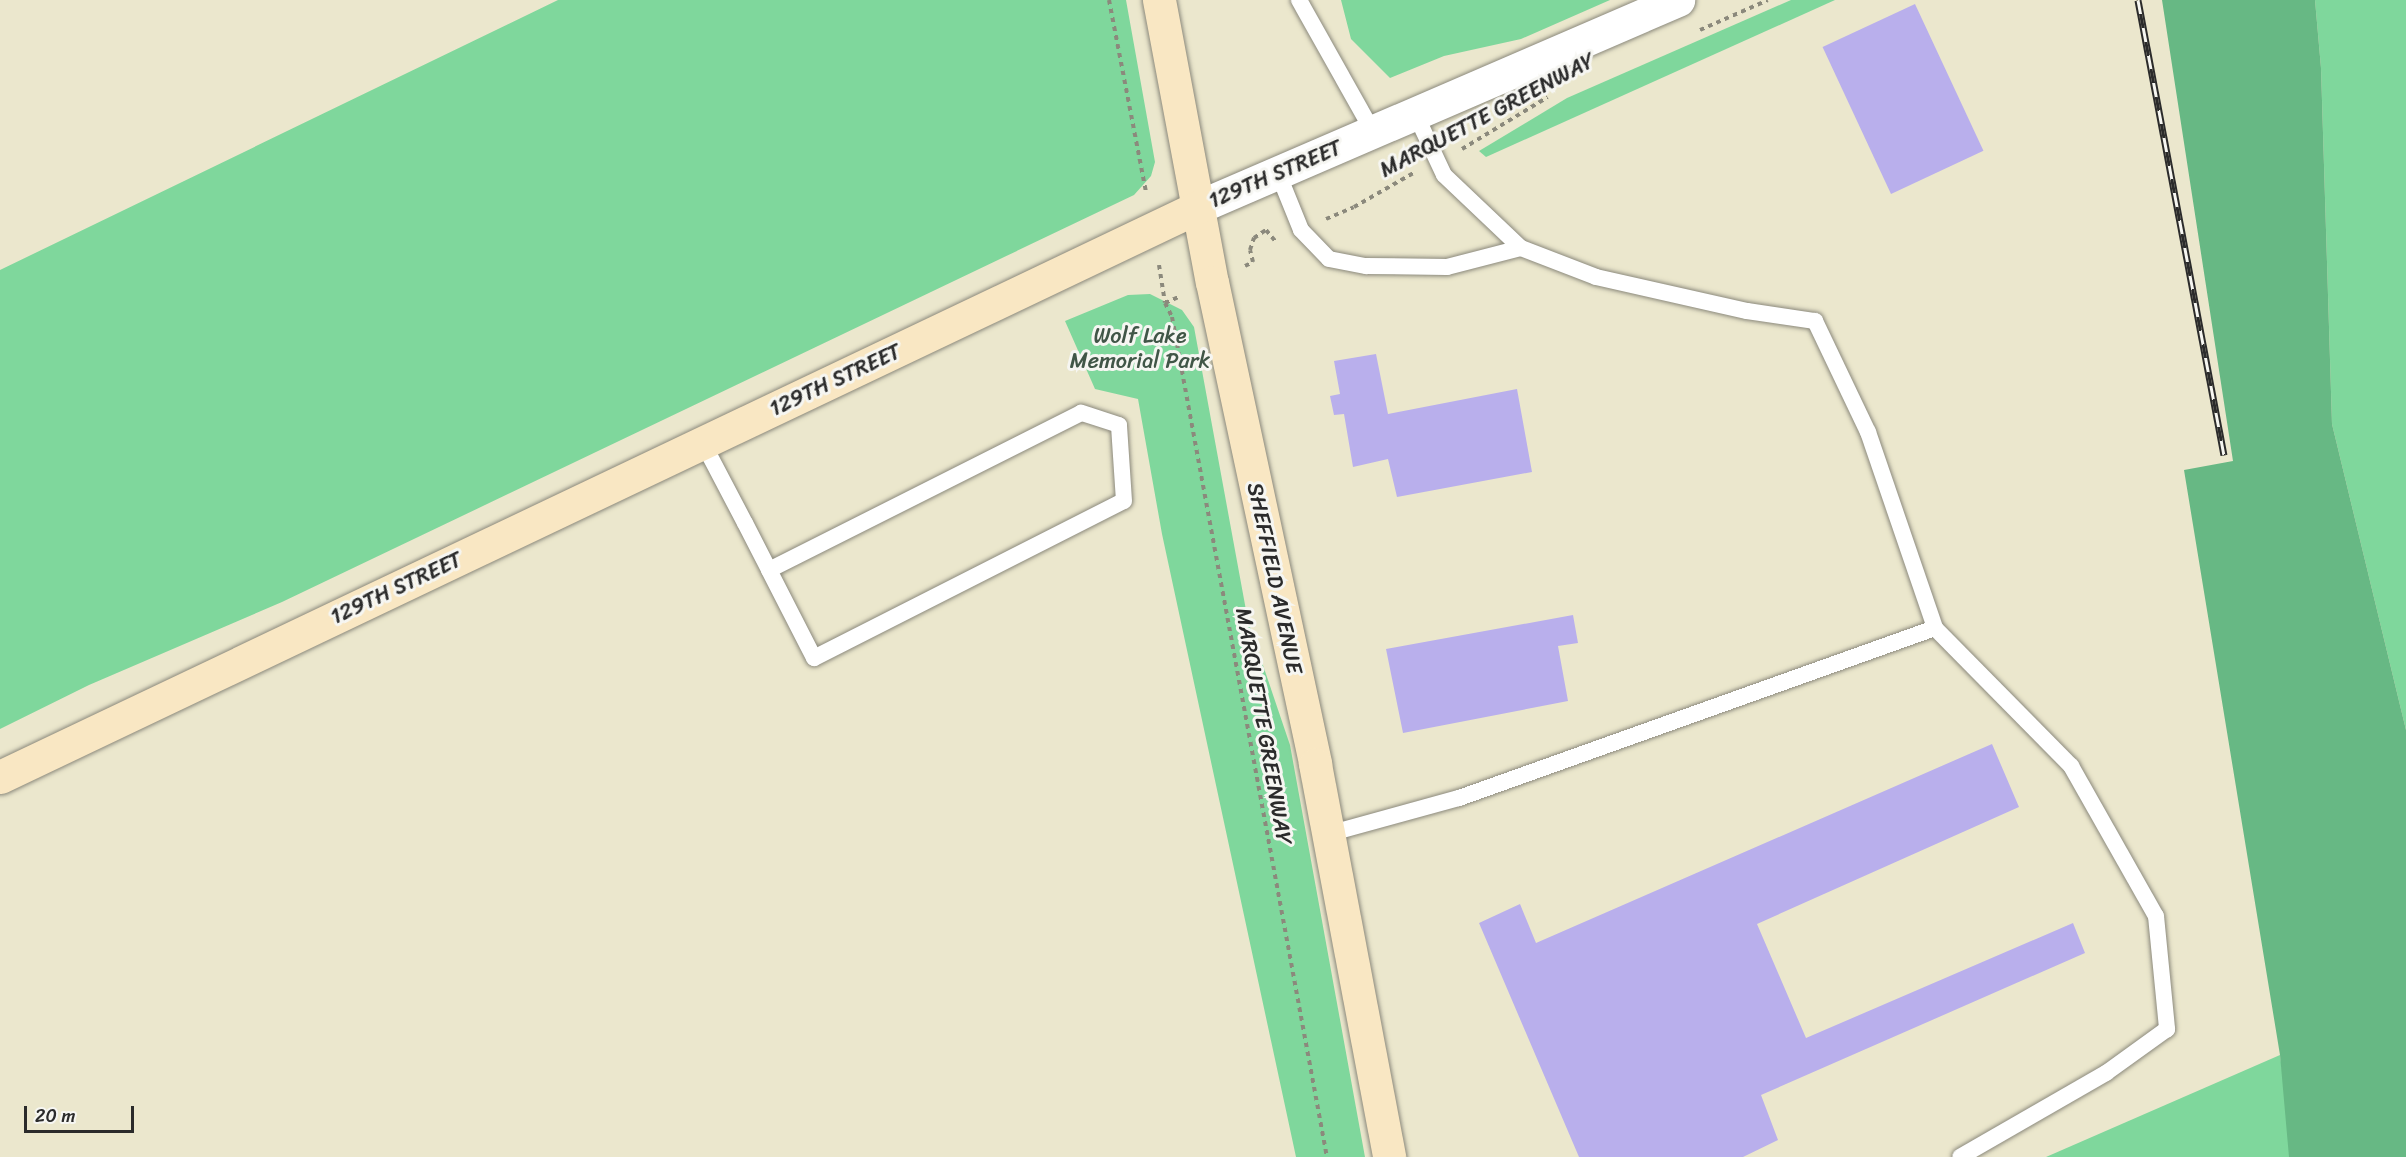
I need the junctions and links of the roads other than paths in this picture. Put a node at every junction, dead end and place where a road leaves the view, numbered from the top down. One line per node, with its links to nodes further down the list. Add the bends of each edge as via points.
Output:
1 (1159, 0): 7 (main road, SHEFFIELD AVENUE)
2 (1299, 0): 5 (lane)
3 (1678, 0): 4 (street, 129TH STREET)
4 (1415, 113): 5 (street, 129TH STREET); 8 (lane, via 1444,175)
5 (1373, 132): 6 (street, 129TH STREET)
6 (1278, 173): 7 (street, 129TH STREET); 8 (lane, via 1301,230 1329,259 1366,266 1448,267)
7 (1198, 207): 9 (main road, 129TH STREET); 13 (main road, SHEFFIELD AVENUE)
8 (1521, 248): 11 (lane, via 1596,277 1747,311 1815,321 1868,432)
9 (703, 442): 10 (lane); 12 (main road, 129TH STREET)
10 (769, 570): 10 (lane, via 814,658 1125,501 1119,424 1081,412)
11 (1935, 628): 13 (lane, via 1459,798); 15 (lane, via 2071,766 2156,916 2167,1029 2106,1073)
12 (0, 777)
13 (1328, 834): 14 (main road, SHEFFIELD AVENUE)
14 (1389, 1157)
15 (1960, 1157)

